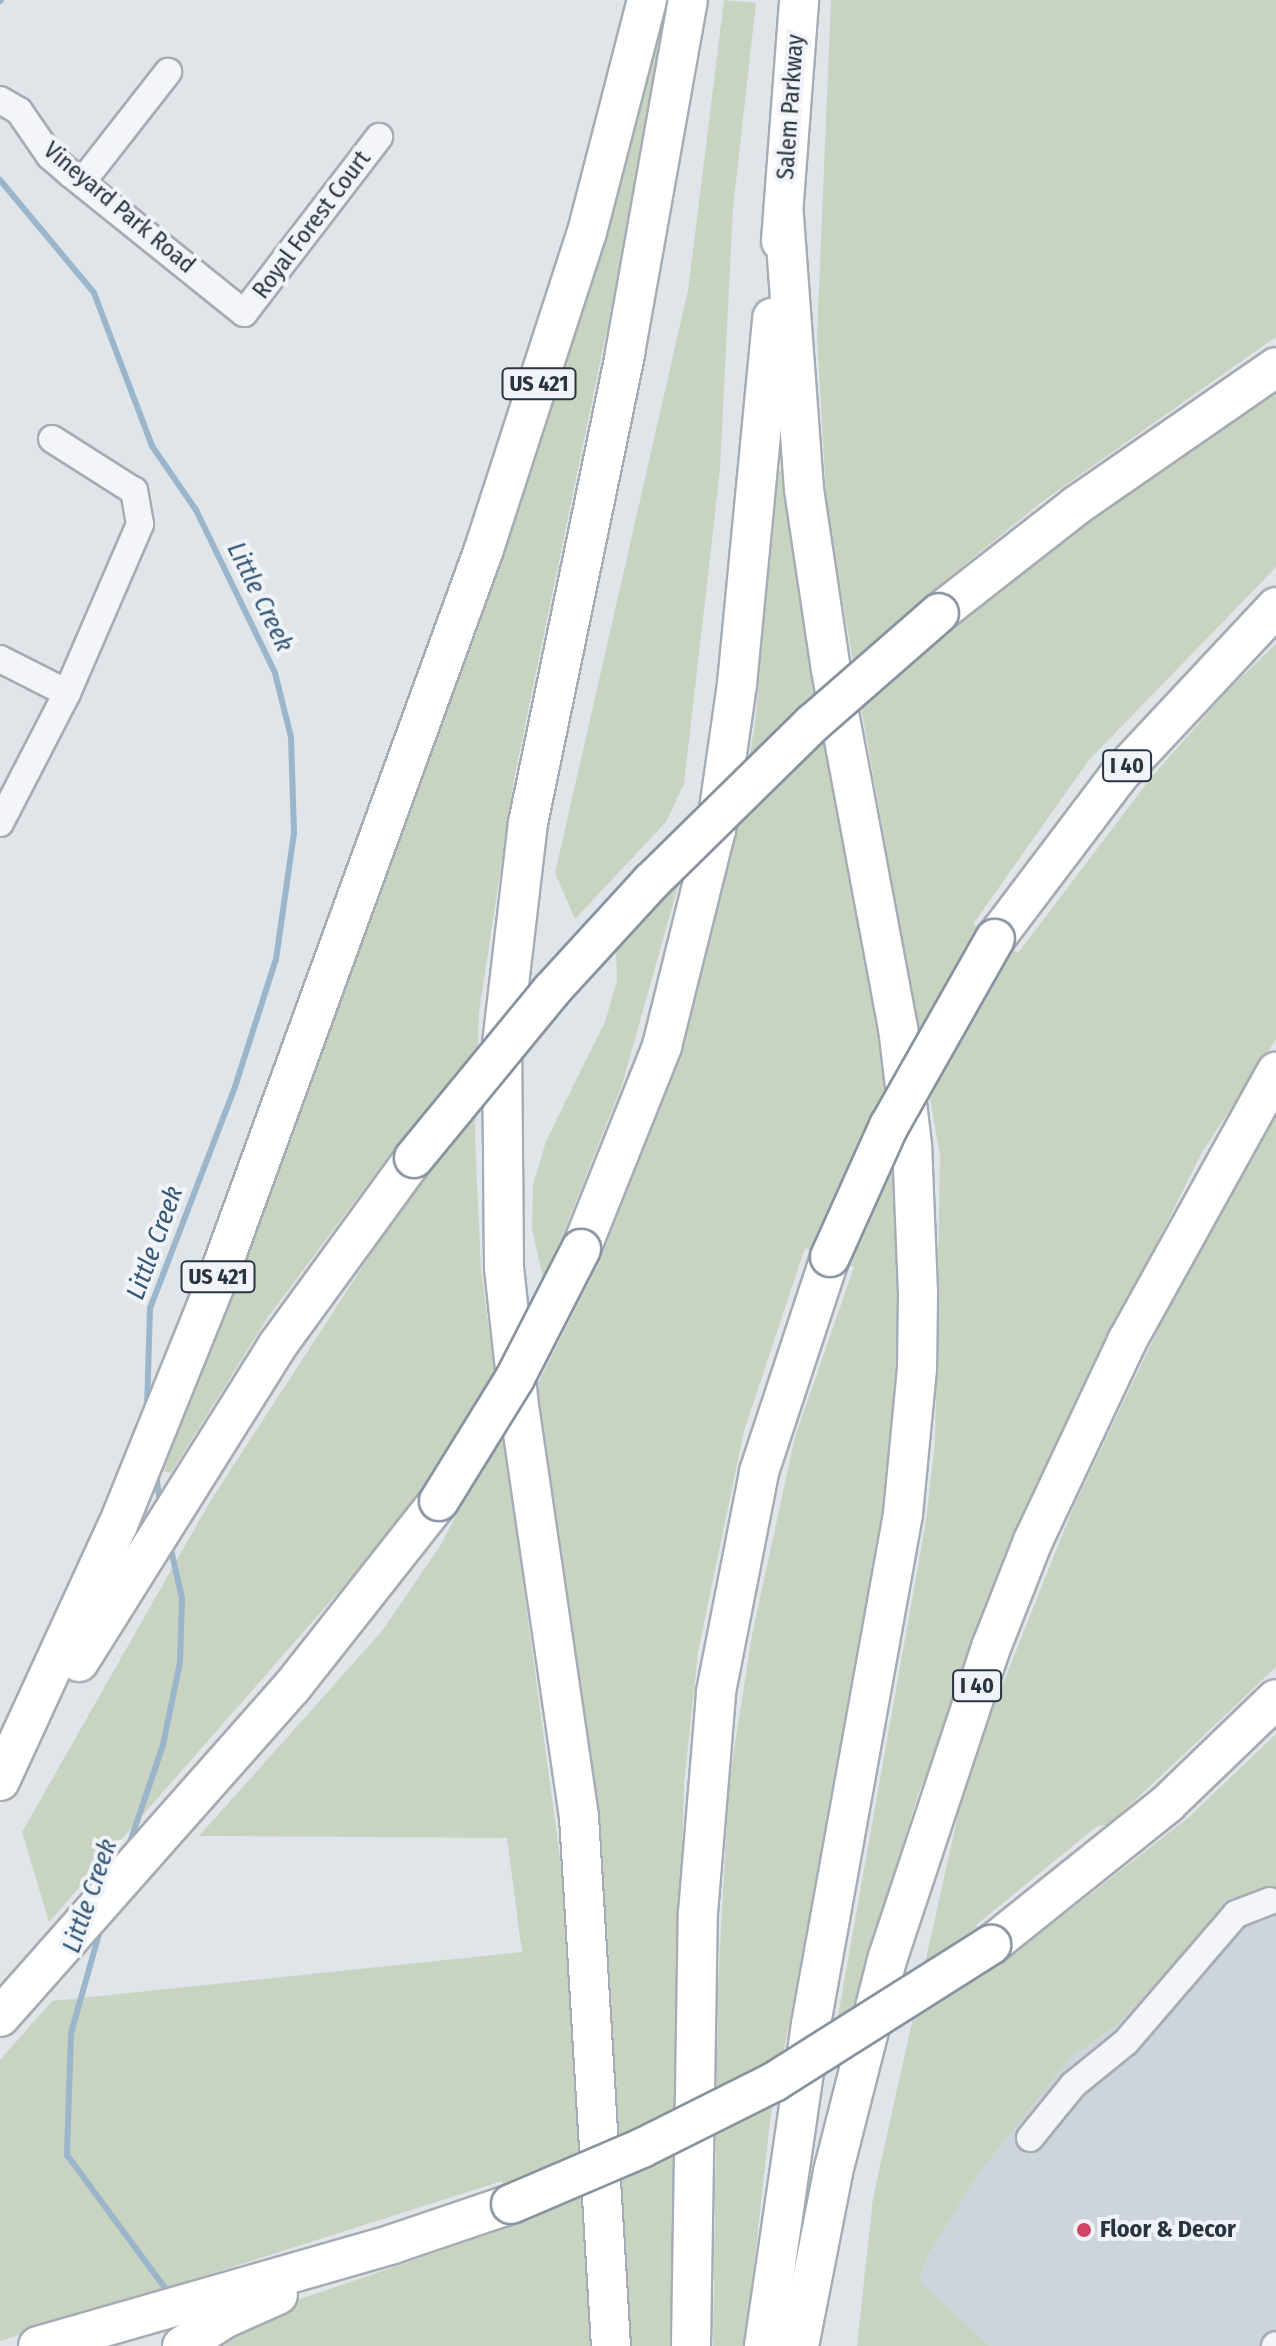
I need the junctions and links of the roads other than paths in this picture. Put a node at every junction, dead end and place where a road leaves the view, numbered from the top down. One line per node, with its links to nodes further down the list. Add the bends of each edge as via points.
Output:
1 (647, 0): 18 (highway, US 421, via 587,232 474,577 211,1297 118,1525)
2 (688, 0): 26 (highway, via 625,353 536,779 502,1044 504,1267 520,1415 579,1817)
3 (799, 0): 8 (highway, Salem Parkway)
4 (168, 72): 7 (street)
5 (0, 100): 7 (street, Vineyard Park Road, via 19,111 50,156)
6 (379, 137): 9 (street, Royal Forest Court)
7 (82, 182): 9 (street, Vineyard Park Road)
8 (784, 214): 21 (highway, bridge, via 737,684 716,830 662,1046 581,1249 515,1378 439,1501 292,1687); 28 (highway, via 795,397 816,581 905,1077 918,1308 903,1514 811,2024)
9 (244, 313)
10 (1276, 367): 19 (highway, bridge, via 1089,496 939,613 813,723 661,871 551,991 414,1158 236,1408)
11 (52, 439): 14 (street, via 134,491 140,524)
12 (1276, 607): 27 (highway, I 40, bridge, via 1119,775 995,939 909,1087 830,1257 759,1472 716,1692 698,1913)
13 (0, 659): 14 (street)
14 (67, 693): 15 (street)
15 (0, 823)
16 (1276, 1072): 29 (highway, I 40, via 1127,1341 1033,1541 992,1645 927,1827 879,1988 833,2172)
17 (1276, 1699): 23 (highway, bridge, via 1167,1804 991,1945 774,2082 642,2148 511,2204)
18 (0, 1781)
19 (0, 1790)
20 (1270, 1901): 22 (street, via 1236,1914 1126,2042 1073,2085)
21 (0, 2017)
22 (1030, 2138)
23 (393, 2244): 24 (highway); 25 (highway, via 224,2319)
24 (38, 2346)
25 (182, 2346)
26 (611, 2346)
27 (691, 2346)
28 (764, 2346)
29 (799, 2346)

